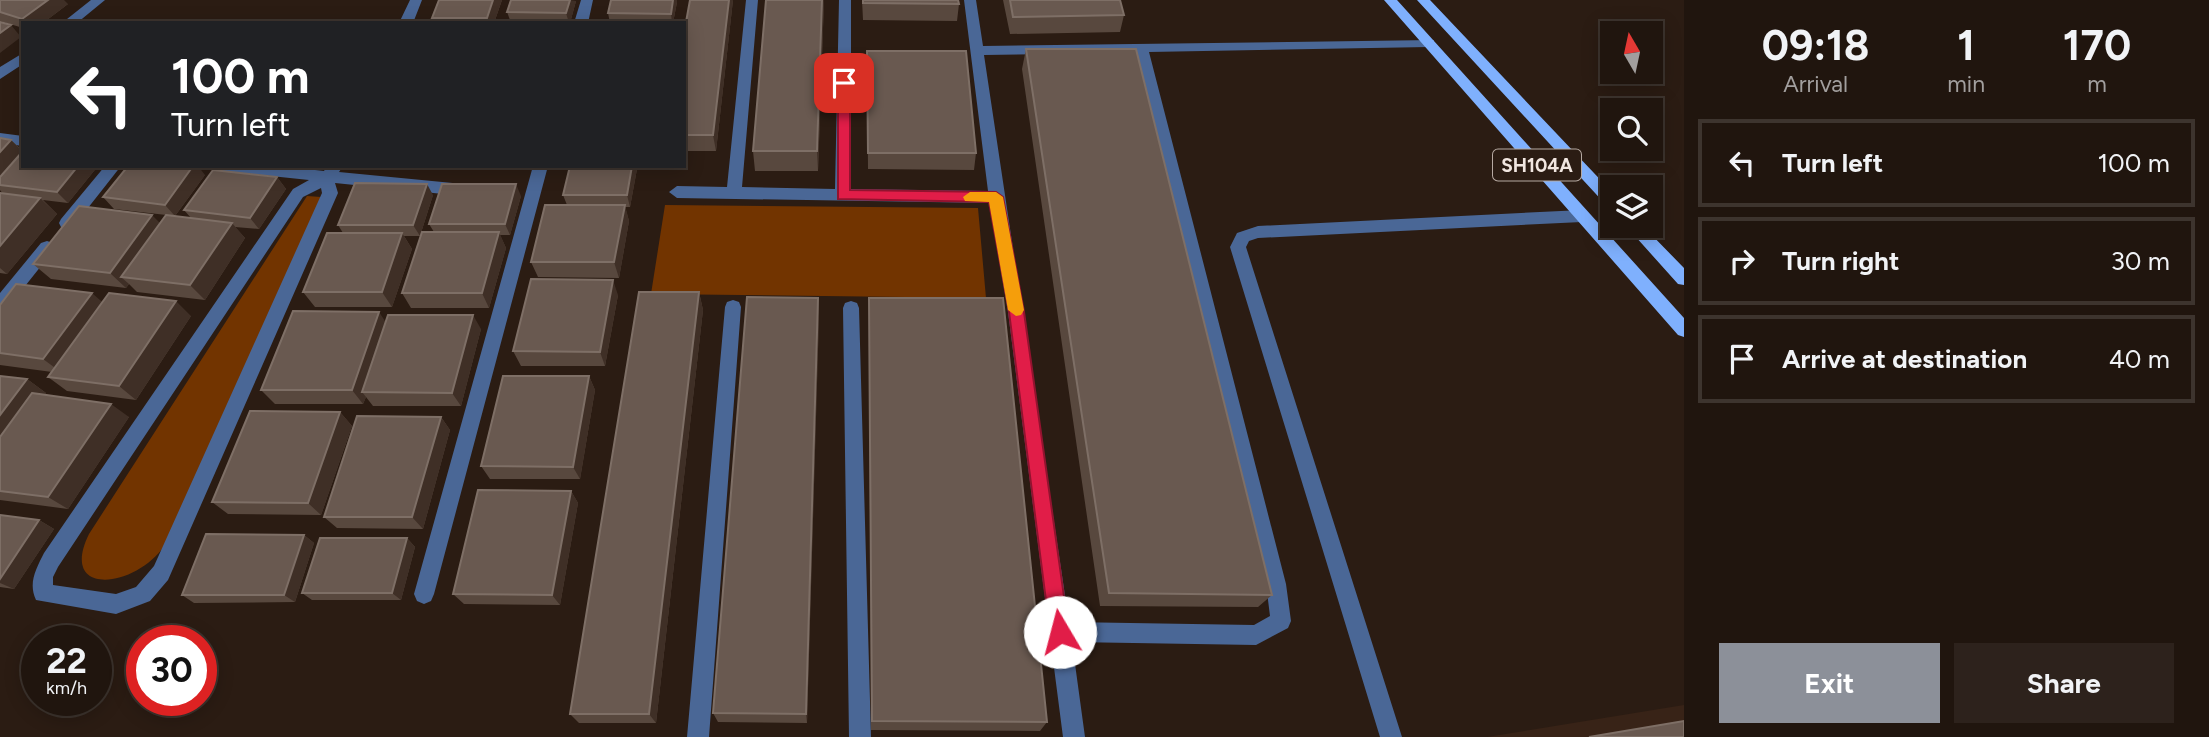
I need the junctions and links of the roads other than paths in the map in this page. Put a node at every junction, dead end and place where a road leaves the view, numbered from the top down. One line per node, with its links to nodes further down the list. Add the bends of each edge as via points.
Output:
1 (99, 0): 9 (street)
2 (416, 0): 10 (street)
3 (587, 0): 11 (street)
4 (752, 0): 26 (street)
5 (845, 0): 27 (street)
6 (970, 0): 14 (street)
7 (1390, 0): 12 (main road, SH104A)
8 (1423, 0): 23 (main road, SH104A)
9 (71, 21)
10 (406, 21)
11 (581, 21)
12 (1429, 43): 13 (street); 29 (main road, SH104A)
13 (1141, 47): 14 (street); 37 (street, via 1276,584 1281,621 1256,635)
14 (977, 51): 28 (street)
15 (21, 58): 16 (street)
16 (0, 74)
17 (0, 138): 18 (street)
18 (21, 141)
19 (112, 168): 32 (street)
20 (258, 168): 22 (street)
21 (540, 168): 36 (street, via 526,195)
22 (331, 172): 22 (street, via 330,193 161,573 143,594 116,604 43,593 43,576 51,560 298,193); 24 (street)
23 (1600, 189)
24 (478, 191)
25 (677, 192): 26 (street)
26 (734, 193): 27 (street)
27 (843, 195): 28 (street)
28 (996, 197): 37 (street)
29 (1582, 216): 35 (main road, SH104A); 41 (street, via 1258,232 1243,237 1238,247)
30 (1645, 238): 31 (main road)
31 (1684, 279)
32 (0, 305)
33 (733, 307): 38 (street)
34 (851, 308): 39 (street)
35 (1684, 330)
36 (424, 594)
37 (1060, 632): 40 (street)
38 (698, 737)
39 (860, 737)
40 (1074, 737)
41 (1391, 737)

